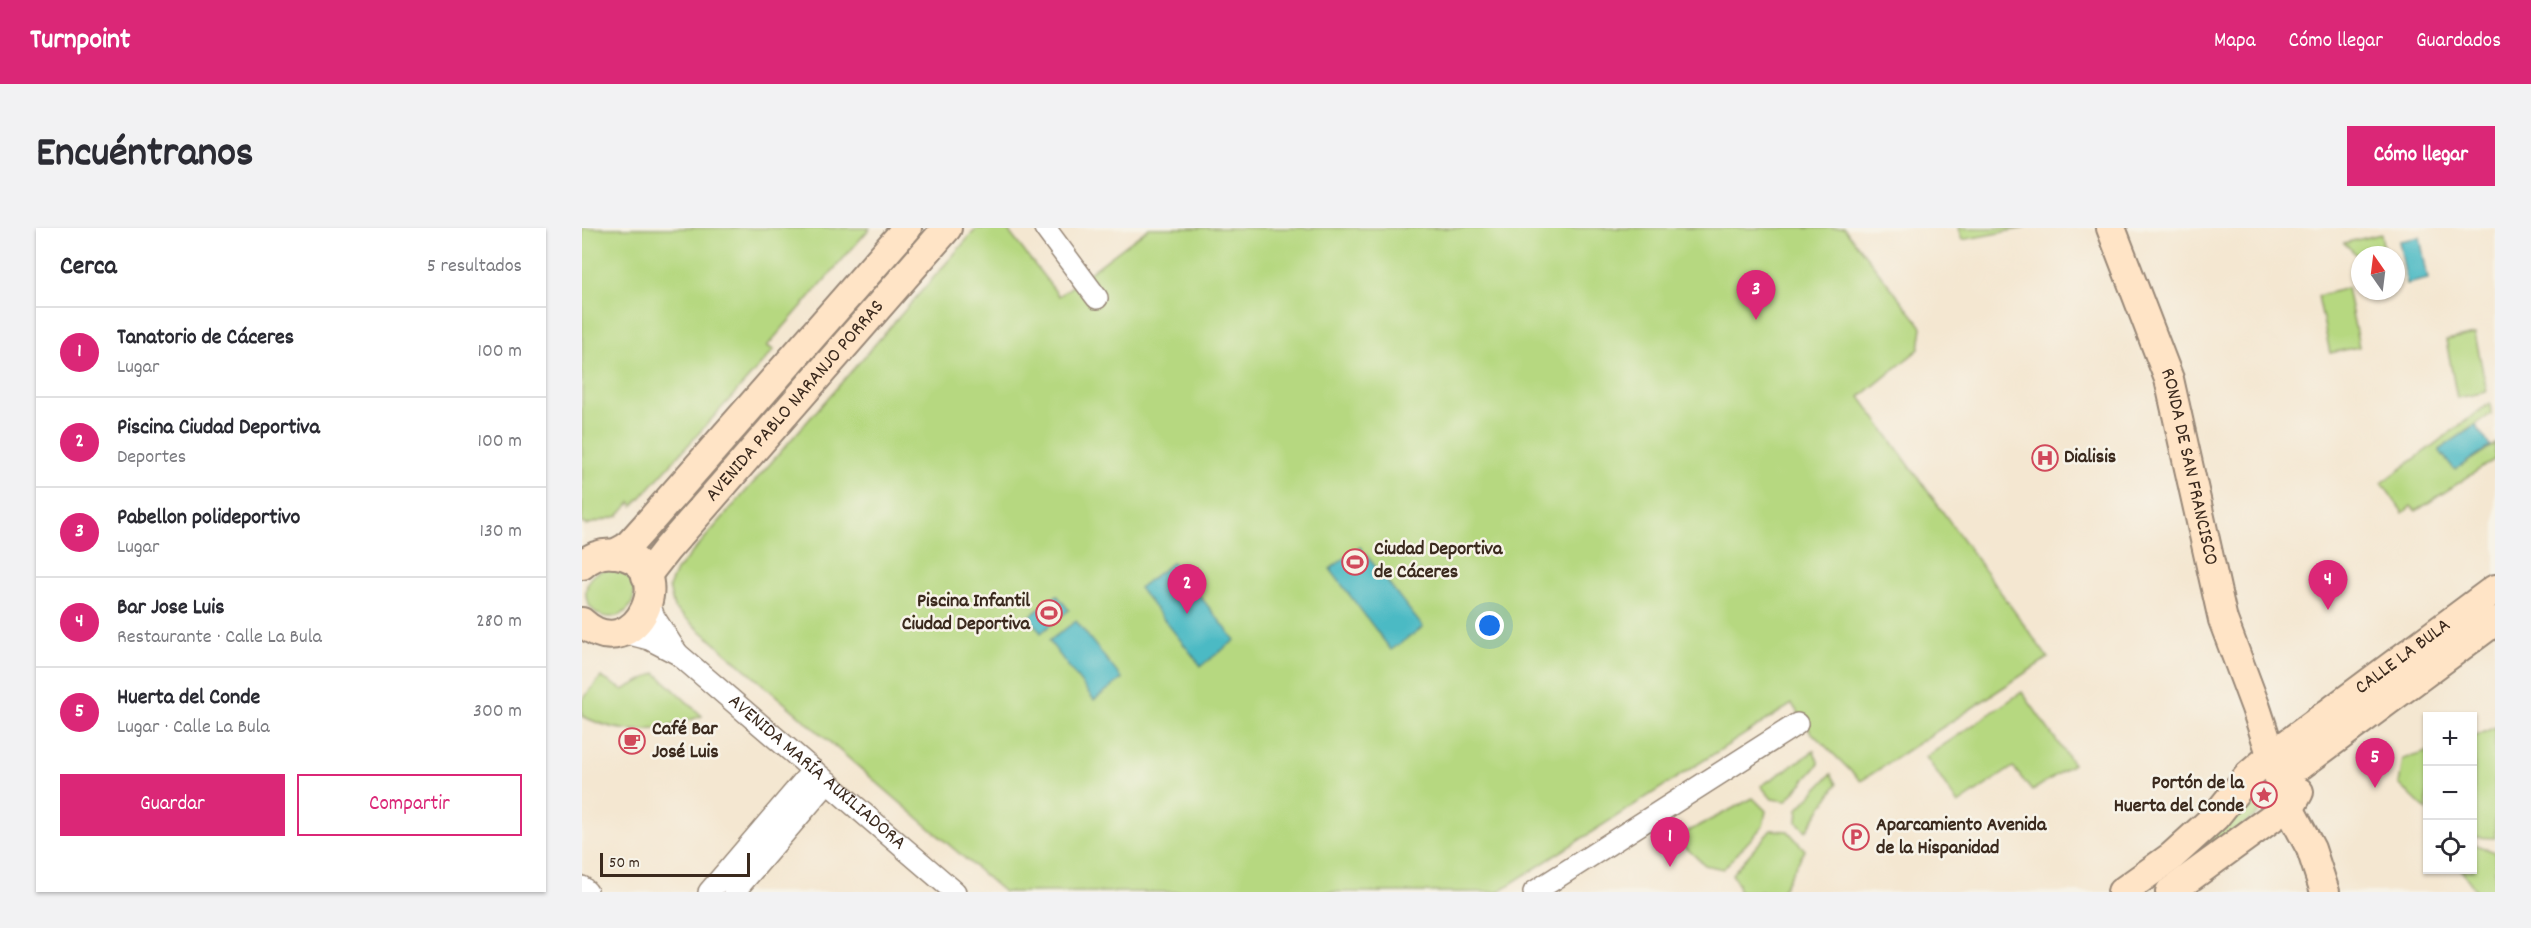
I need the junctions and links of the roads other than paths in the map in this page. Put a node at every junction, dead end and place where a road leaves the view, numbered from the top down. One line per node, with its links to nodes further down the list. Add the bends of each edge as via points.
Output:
1 (907, 228): 6 (main road, AVENIDA PABLO NARANJO PORRAS, via 627,547)
2 (947, 228): 7 (main road, AVENIDA PABLO NARANJO PORRAS)
3 (1045, 228): 5 (street)
4 (2111, 228): 12 (main road, RONDA DE SAN FRANCISCO, via 2169,379 2223,621)
5 (1096, 297)
6 (593, 557): 7 (main road, via 633,561)
7 (648, 589): 10 (main road, AVENIDA PABLO NARANJO PORRAS, via 639,621); 11 (street, AVENIDA MARÍA AUXILIADORA, via 654,616)
8 (2495, 589): 14 (main road, CALLE LA BULA)
9 (2495, 621): 14 (main road, CALLE LA BULA)
10 (596, 633): 11 (street, AVENIDA MARÍA AUXILIADORA, via 649,639)
11 (678, 654): 16 (street, AVENIDA MARÍA AUXILIADORA)
12 (2262, 715): 14 (main road); 15 (main road, RONDA DE SAN FRANCISCO)
13 (1797, 724): 24 (street)
14 (2315, 737): 15 (main road, CALLE LA BULA); 15 (main road, CALLE LA BULA, via 2309,766)
15 (2286, 774): 17 (main road, via 2249,775 2216,817); 19 (main road); 26 (main road, RONDA DE SAN FRANCISCO)
16 (820, 776): 21 (street); 22 (street); 23 (street, AVENIDA MARÍA AUXILIADORA)
17 (2171, 857): 19 (street); 25 (main road)
18 (582, 887): 20 (street)
19 (2177, 887)
20 (587, 892)
21 (709, 892)
22 (734, 892)
23 (955, 892)
24 (1534, 892)
25 (2122, 892)
26 (2325, 892)

